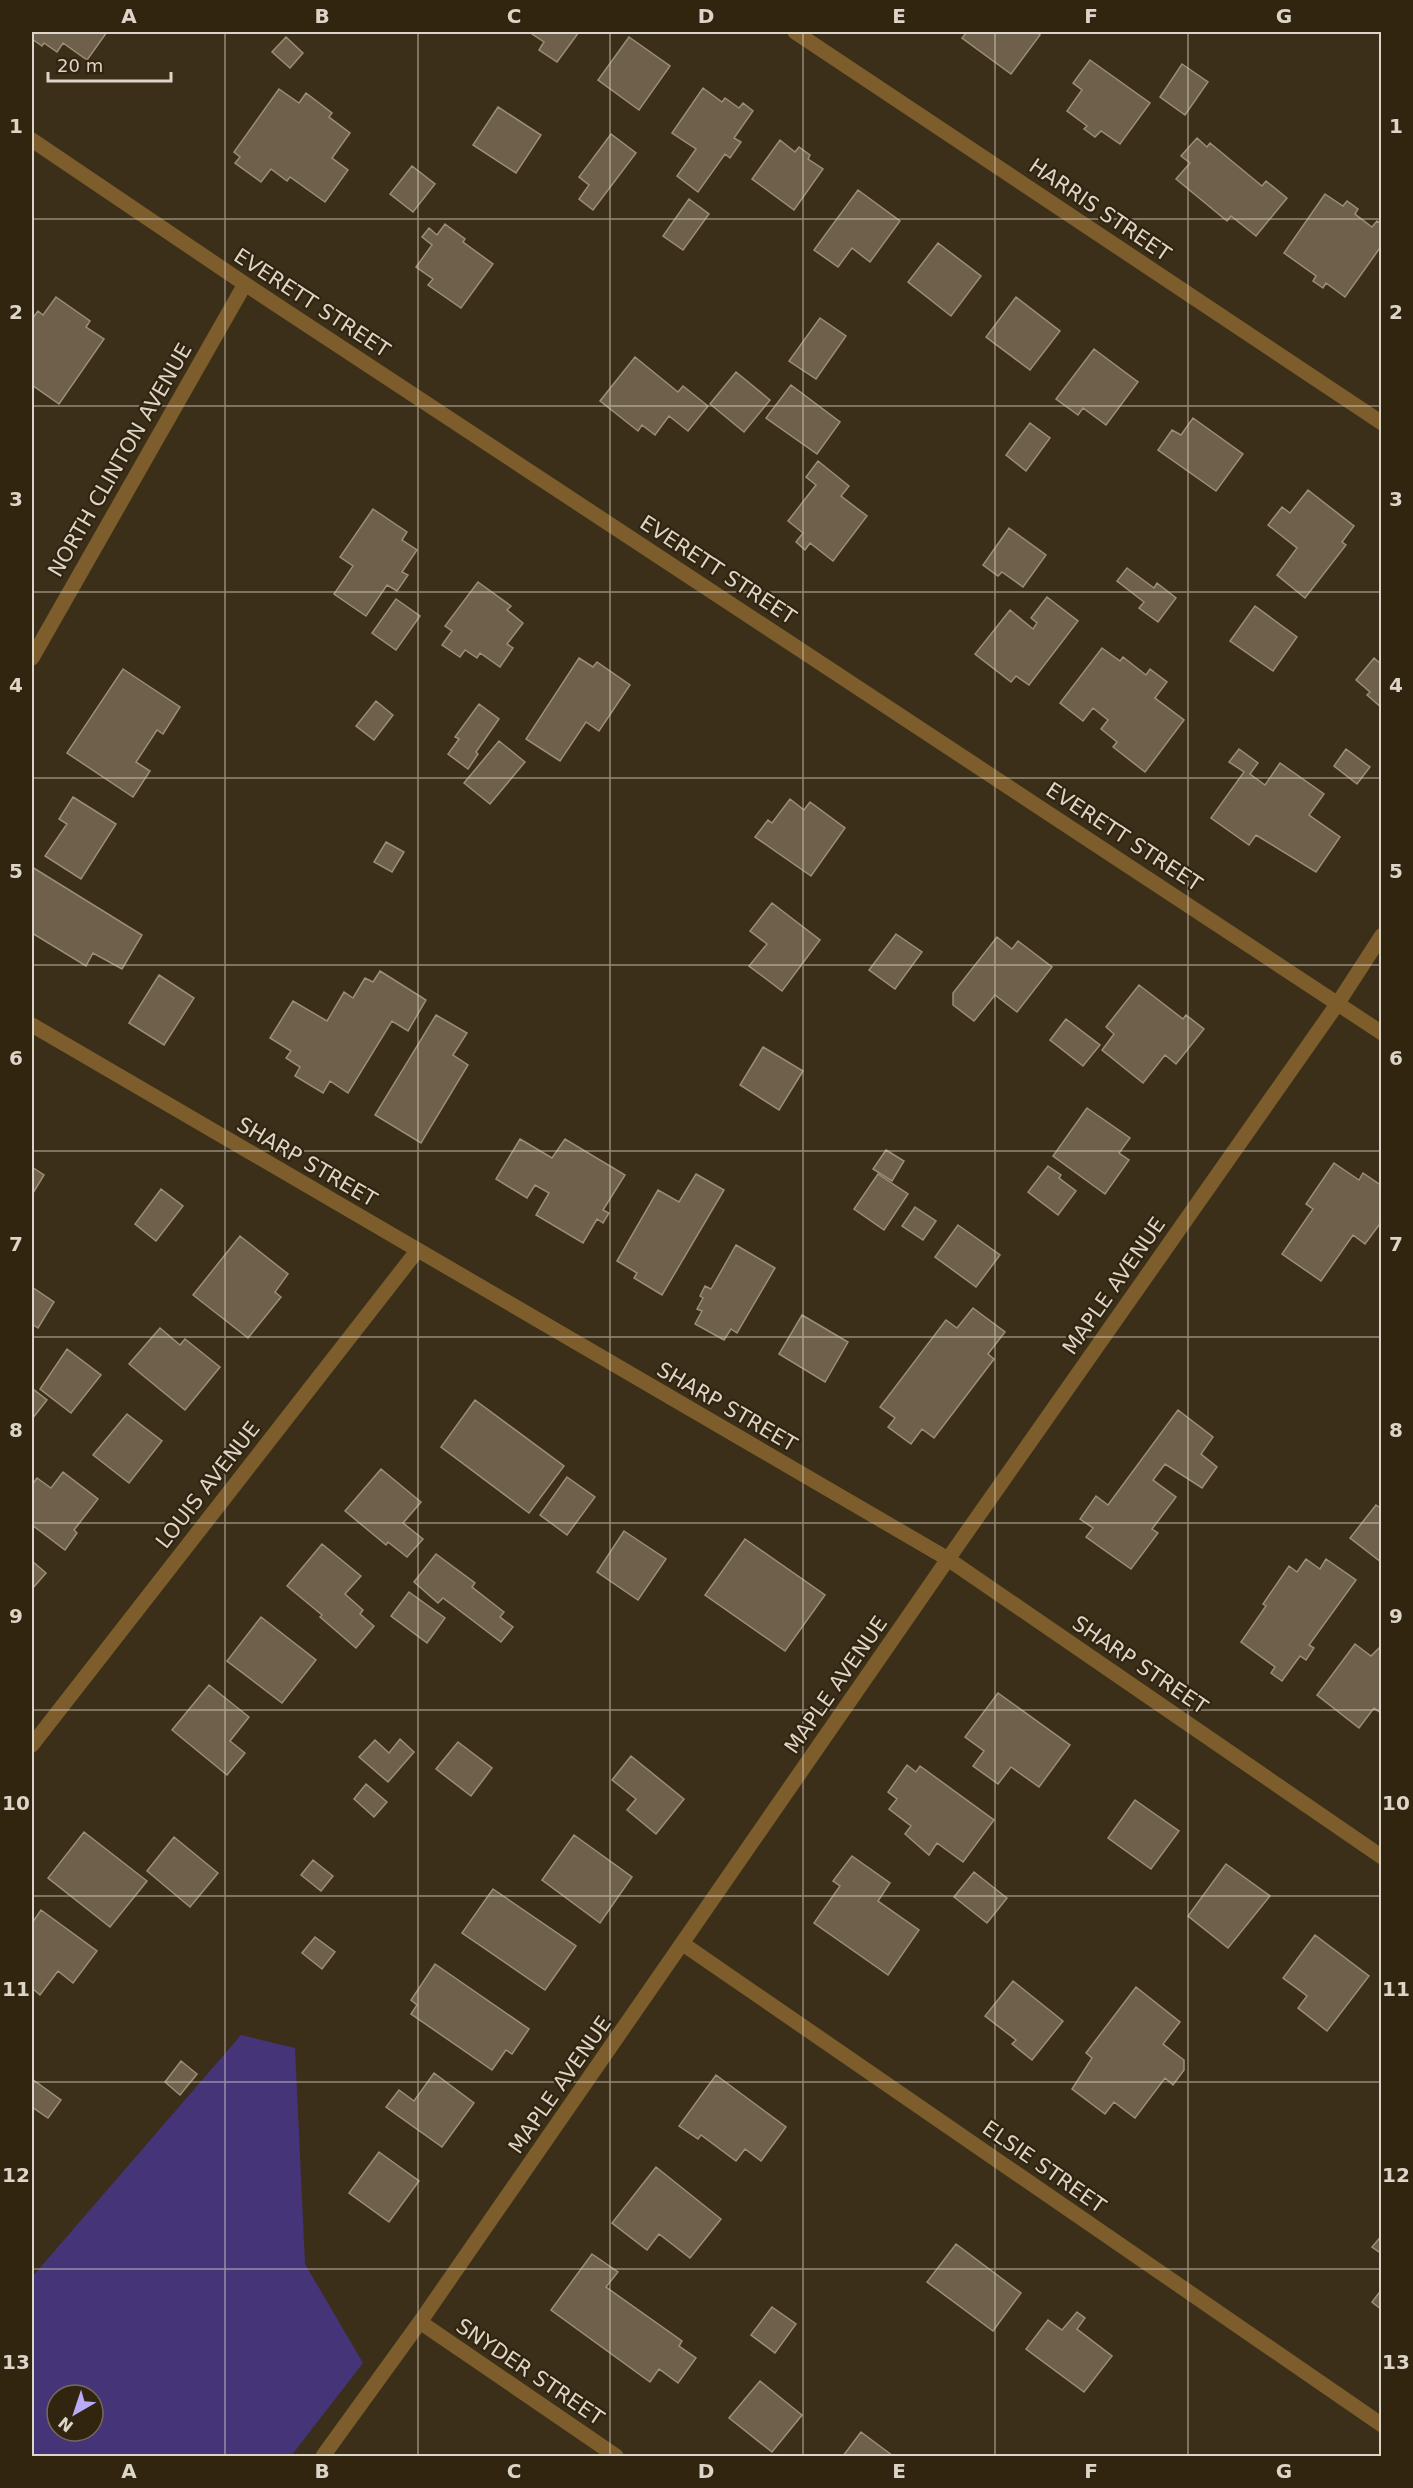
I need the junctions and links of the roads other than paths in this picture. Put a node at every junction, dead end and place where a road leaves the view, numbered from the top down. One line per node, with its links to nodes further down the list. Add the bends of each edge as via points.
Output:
1 (795, 32): 4 (street, HARRIS STREET)
2 (32, 140): 3 (street, EVERETT STREET)
3 (245, 284): 5 (street, NORTH CLINTON AVENUE); 7 (street, EVERETT STREET)
4 (1382, 423)
5 (32, 658)
6 (1382, 936): 7 (street, MAPLE AVENUE)
7 (1338, 1003): 9 (street, EVERETT STREET); 11 (street, MAPLE AVENUE)
8 (32, 1025): 10 (street, SHARP STREET)
9 (1382, 1033)
10 (417, 1251): 11 (street, SHARP STREET); 12 (street, LOUIS AVENUE)
11 (948, 1559): 13 (street, SHARP STREET); 14 (street, MAPLE AVENUE)
12 (32, 1744)
13 (1382, 1857)
14 (683, 1944): 15 (street, MAPLE AVENUE); 16 (street, ELSIE STREET)
15 (420, 2322): 17 (street, MAPLE AVENUE); 18 (street, SNYDER STREET)
16 (1382, 2425)
17 (323, 2457)
18 (616, 2457)

